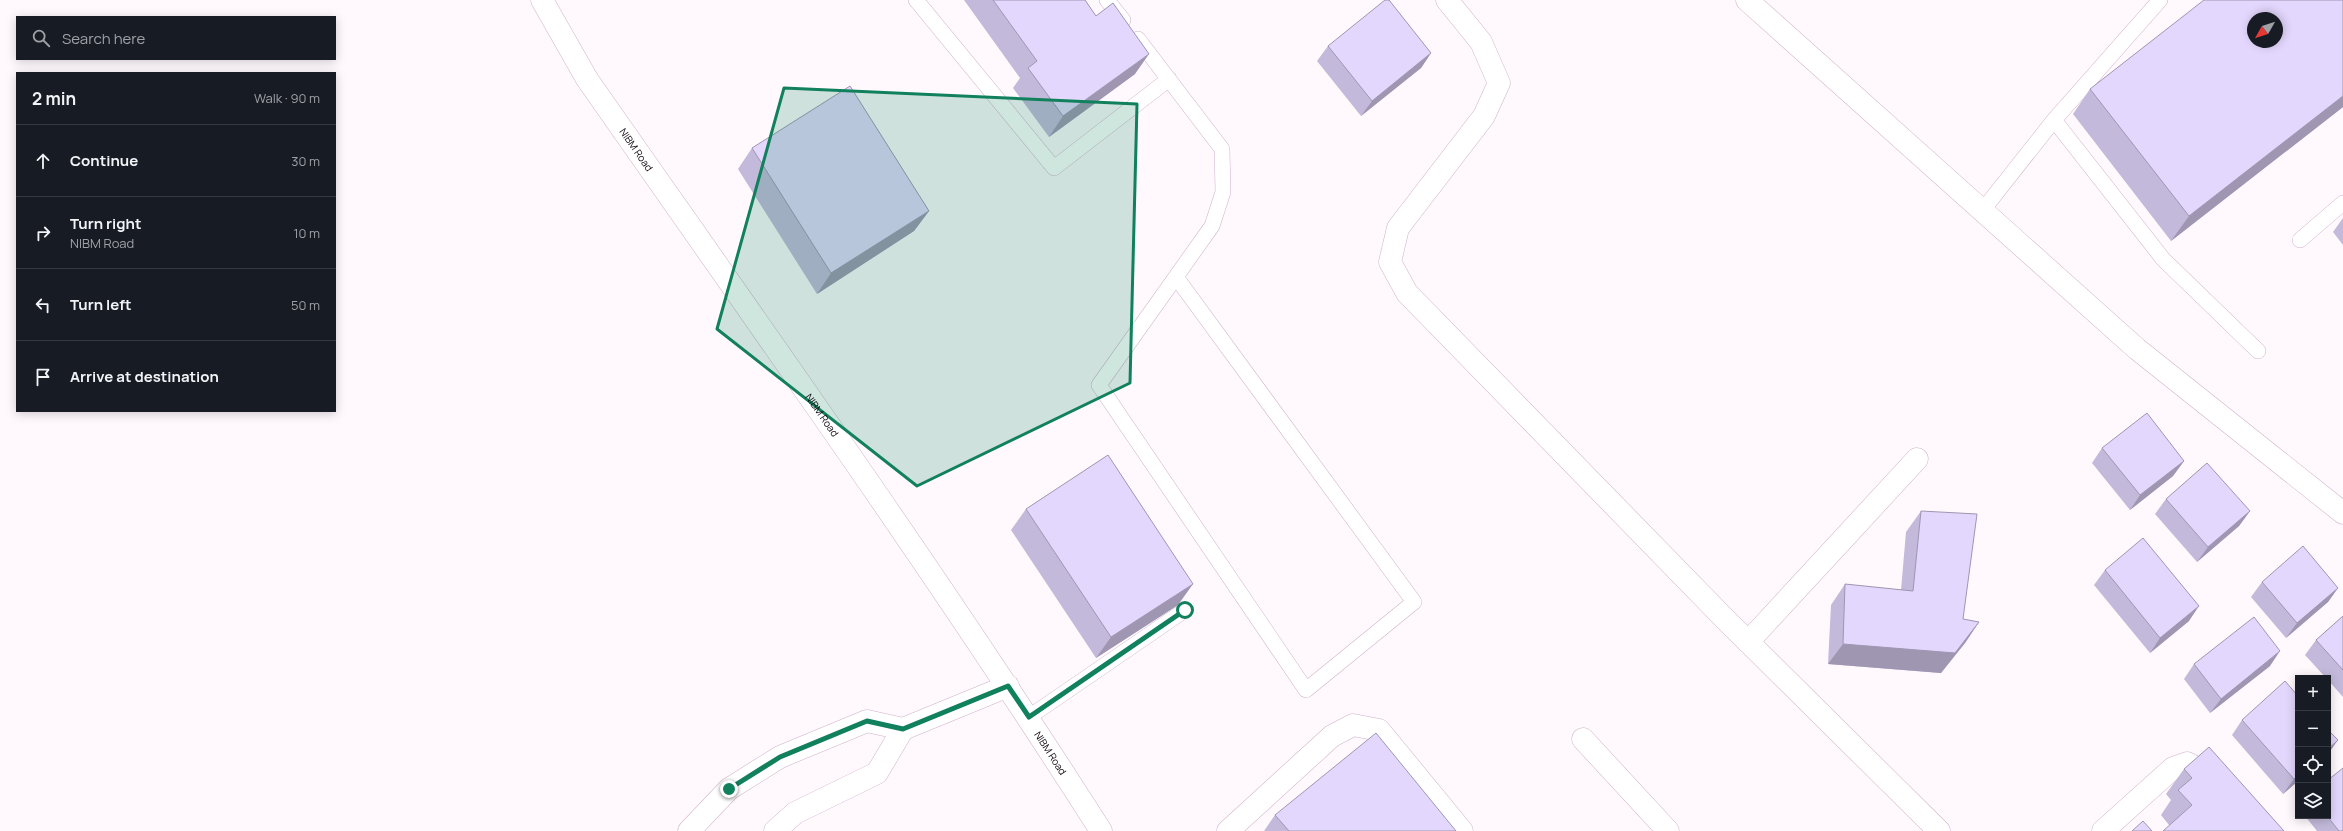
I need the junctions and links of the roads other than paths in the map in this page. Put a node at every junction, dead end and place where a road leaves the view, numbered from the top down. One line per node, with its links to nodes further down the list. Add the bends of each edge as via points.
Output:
1 (542, 0): 18 (street, NIBM Road, via 587,79)
2 (916, 0): 7 (lane, via 1054,168)
3 (1107, 0): 7 (lane)
4 (1447, 0): 17 (street, via 1481,42 1498,83 1484,116 1398,228 1390,262 1407,293)
5 (1747, 0): 10 (street)
6 (2160, 0): 8 (lane)
7 (1169, 79): 12 (lane, via 1222,149 1223,192 1212,226)
8 (2054, 120): 10 (lane); 13 (lane, via 2163,259)
9 (2343, 203): 11 (lane)
10 (1982, 211): 15 (street, via 2137,349)
11 (2300, 240)
12 (1176, 277): 12 (lane, via 1099,385 1306,690 1414,602)
13 (2258, 351)
14 (1917, 459): 17 (street)
15 (2343, 513)
16 (1185, 610): 19 (lane)
17 (1748, 642): 29 (street)
18 (1008, 686): 19 (street, NIBM Road); 20 (street)
19 (1029, 717): 25 (street, NIBM Road)
20 (903, 729): 23 (street, via 867,721 780,757 729,789); 24 (street, via 877,773 795,813)
21 (1584, 739): 28 (street)
22 (2227, 798): 30 (street, via 2201,770 2187,763 2173,768)
23 (688, 831)
24 (775, 831)
25 (1101, 831)
26 (1228, 831): 27 (street, via 1332,736 1353,725 1379,730)
27 (1462, 831)
28 (1668, 831)
29 (1939, 831)
30 (2103, 831)

